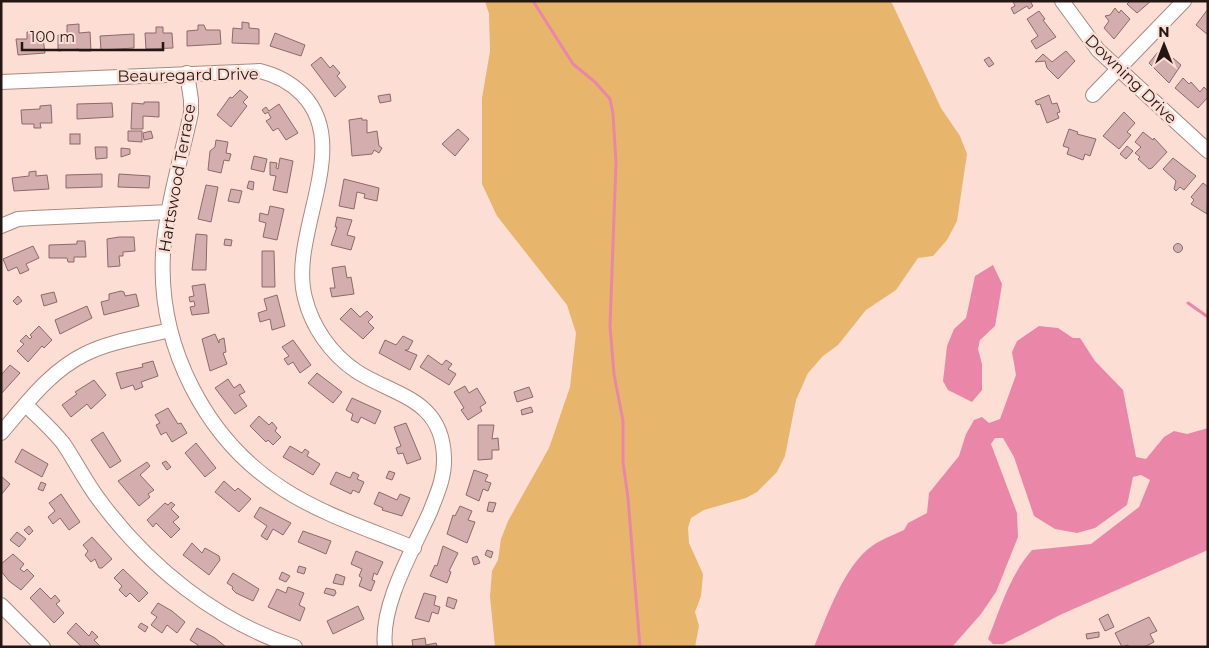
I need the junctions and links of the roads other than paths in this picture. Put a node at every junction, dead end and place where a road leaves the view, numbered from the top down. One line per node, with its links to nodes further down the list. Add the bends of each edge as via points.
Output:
1 (1062, 1): 3 (street, Downing Drive, via 1084,33)
2 (1184, 1): 3 (street)
3 (1119, 70): 6 (street); 7 (street, Downing Drive)
4 (187, 73): 5 (street, Beauregard Drive); 8 (street, Hartswood Terrace, via 191,113); 13 (street, Beauregard Drive, via 253,71 269,74 298,90 315,110 322,134 323,157 304,247 304,298 316,327 342,361 365,377 412,399 439,430 444,457 440,488)
5 (1, 82)
6 (1093, 95)
7 (1208, 151)
8 (170, 212): 9 (street, via 18,219); 10 (street, Hartswood Terrace, via 163,255 163,282)
9 (1, 226)
10 (170, 330): 11 (street, via 111,344 85,354 58,371); 13 (street, Hartswood Terrace, via 184,371 202,406 234,448 258,470 306,502)
11 (26, 405): 12 (street); 16 (street, via 62,442 98,499 123,531 168,576 222,613)
12 (1, 433)
13 (414, 548): 17 (street, Beauregard Drive, via 387,614)
14 (1, 606): 15 (street)
15 (43, 647)
16 (295, 647)
17 (386, 647)

